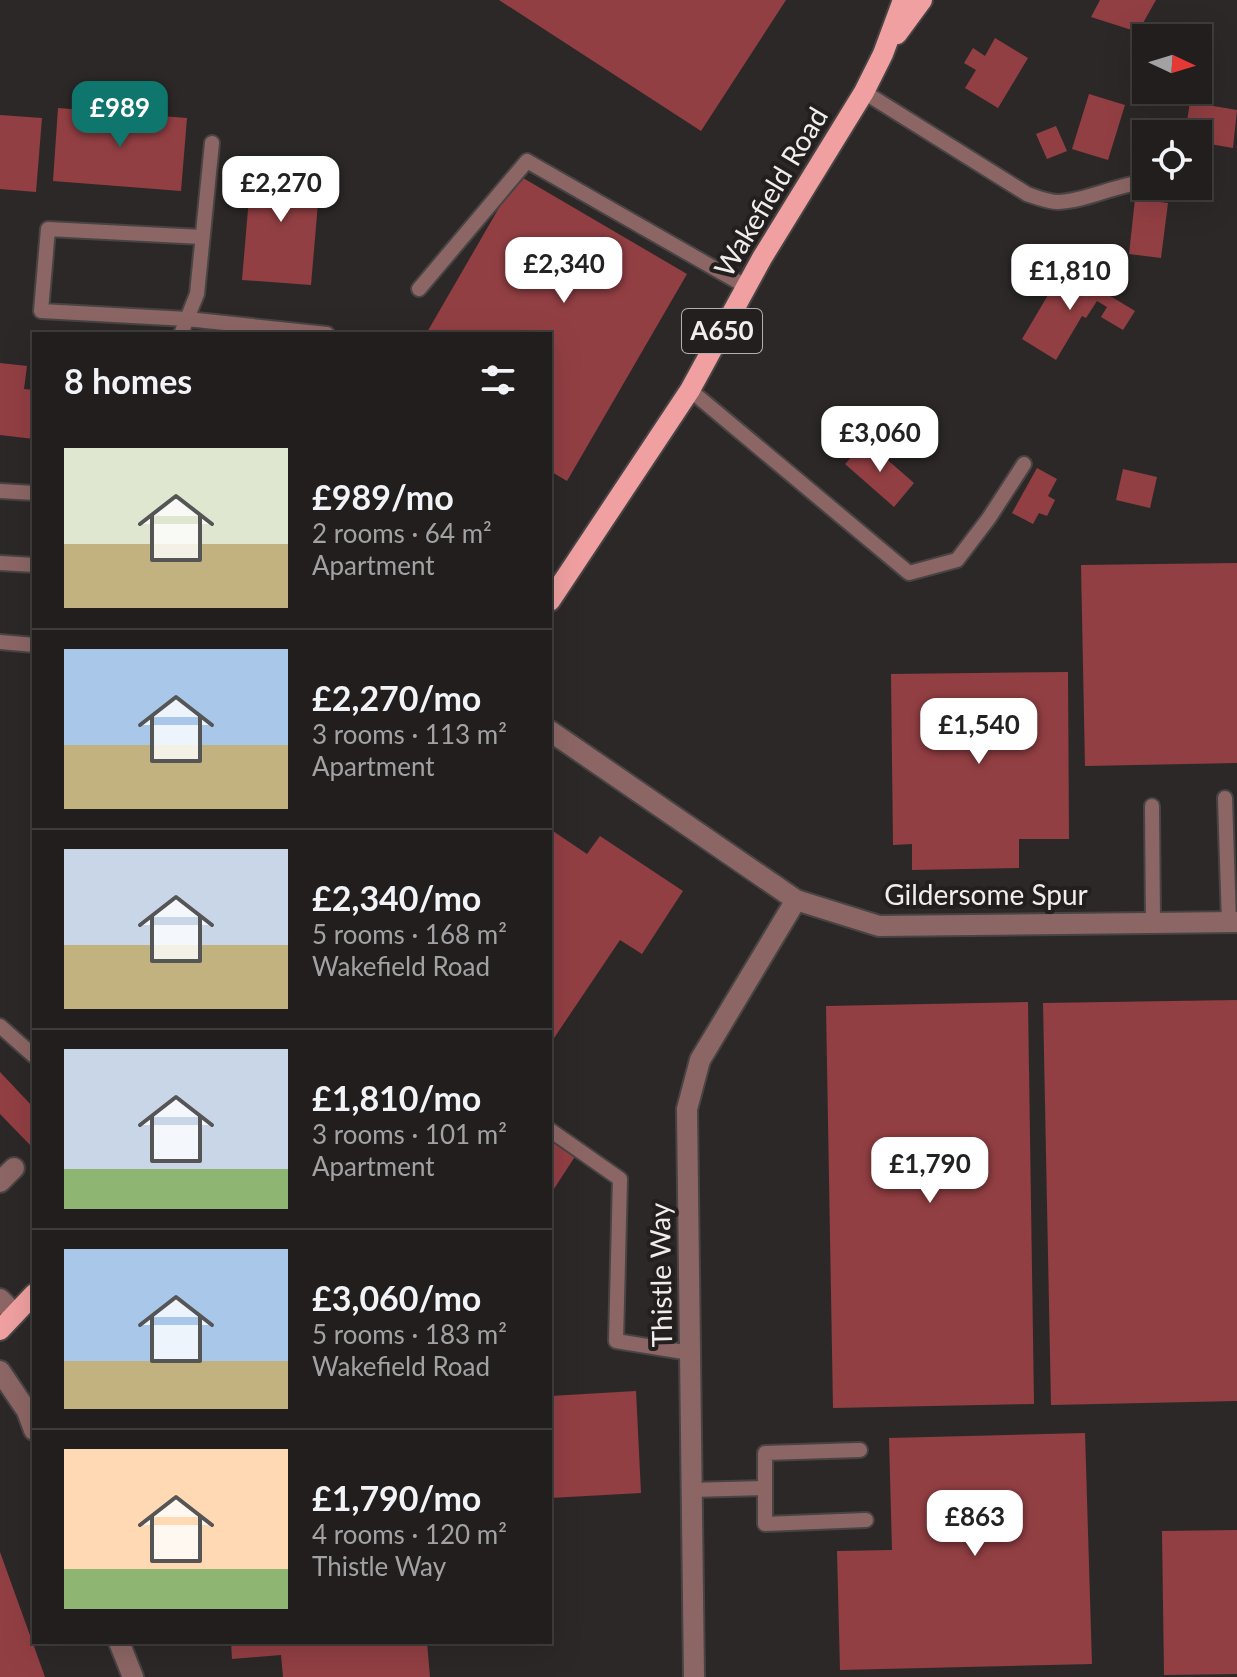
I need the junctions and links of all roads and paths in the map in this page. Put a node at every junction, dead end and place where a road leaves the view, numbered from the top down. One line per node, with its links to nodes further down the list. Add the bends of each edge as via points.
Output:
1 (903, 0): 3 (main road, Wakefield Road / A650)
2 (922, 0): 3 (main road, Wakefield Road / A650)
3 (883, 54): 4 (main road, Wakefield Road / A650)
4 (864, 92): 6 (lane, via 1027,194 1056,202); 8 (main road, Wakefield Road / A650)
5 (212, 143): 7 (lane)
6 (1132, 184)
7 (202, 237): 10 (lane, via 197,294); 10 (lane, via 48,229 41,311)
8 (747, 287): 9 (lane, via 527,161); 13 (main road, Wakefield Road / A650)
9 (419, 289)
10 (187, 319): 11 (lane); 12 (lane)
11 (182, 332)
12 (308, 332)
13 (690, 390): 14 (lane, via 909,573 957,560); 19 (main road, Wakefield Road / A650)
14 (1024, 464)
15 (0, 491): 16 (lane)
16 (32, 493)
17 (0, 563): 18 (lane)
18 (32, 565)
19 (552, 598)
20 (0, 642): 21 (lane)
21 (32, 645)
22 (552, 732): 25 (street, Gildersome Spur)
23 (1225, 798): 26 (lane)
24 (1152, 806): 27 (lane)
25 (796, 900): 27 (street, Gildersome Spur, via 879,926); 35 (street, Thistle Way, via 700,1060 687,1109)
26 (1233, 922): 27 (street, Gildersome Spur)
27 (1153, 923)
28 (0, 1026): 29 (lane)
29 (32, 1054)
30 (552, 1131): 35 (lane, via 620,1179 616,1341)
31 (32, 1296): 33 (main road)
32 (0, 1299): 33 (street)
33 (15, 1314): 34 (main road)
34 (0, 1330)
35 (690, 1353): 40 (street, Thistle Way)
36 (0, 1371): 37 (street)
37 (32, 1425)
38 (860, 1450): 39 (lane, via 765,1453)
39 (765, 1488): 40 (lane); 41 (lane, via 765,1524)
40 (691, 1490): 44 (street, Thistle Way)
41 (866, 1520)
42 (120, 1644): 43 (street)
43 (133, 1677)
44 (694, 1677)

